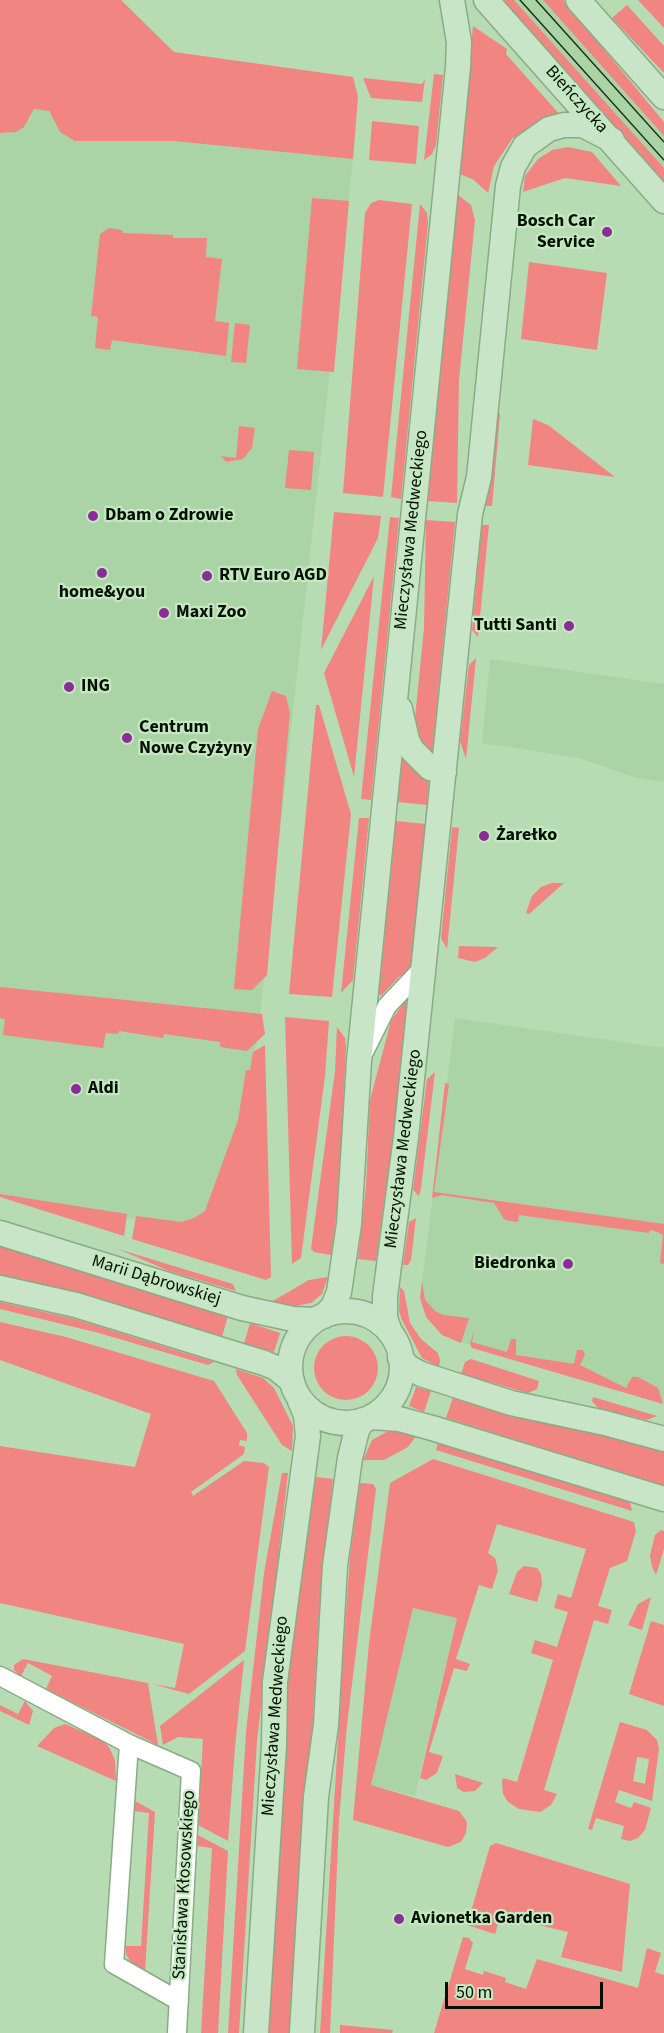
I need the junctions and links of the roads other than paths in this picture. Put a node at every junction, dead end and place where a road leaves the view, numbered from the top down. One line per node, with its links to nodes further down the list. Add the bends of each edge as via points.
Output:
1 (452, 0): 7 (street, Mieczysława Medweckiego, via 458,29 458,67)
2 (486, 0): 5 (street, Bieńczycka)
3 (579, 0): 4 (street)
4 (664, 97)
5 (612, 140): 6 (street, Bieńczycka); 8 (street, Mieczysława Medweckiego, via 583,125 549,129 525,147 510,177)
6 (664, 201)
7 (396, 689): 8 (street, via 412,750 430,768); 10 (street, Mieczysława Medweckiego)
8 (444, 772): 9 (street, Mieczysława Medweckiego)
9 (424, 966): 10 (street, Mieczysława Medweckiego, via 387,1006); 14 (street, Mieczysława Medweckiego, via 384,1304)
10 (358, 1061): 13 (street, Mieczysława Medweckiego, via 344,1267 335,1303)
11 (0, 1233): 13 (street, Marii Dąbrowskiej, via 242,1308 293,1319)
12 (0, 1288): 16 (street, via 76,1305 255,1360 276,1368)
13 (319, 1318): 14 (street, via 348,1311 380,1322); 16 (street, via 302,1333 294,1348 290,1364)
14 (390, 1332): 15 (street)
15 (400, 1358): 17 (street, via 397,1390 389,1403); 18 (street, via 415,1371 489,1396)
16 (296, 1391): 17 (street, via 310,1411 328,1419); 24 (street, Mieczysława Medweckiego, via 306,1415 308,1436 275,1682)
17 (368, 1418): 19 (street, via 399,1419 432,1428); 25 (street, via 357,1430 350,1458 336,1566 326,1725 316,1797)
18 (664, 1439)
19 (664, 1499)
20 (0, 1676): 21 (street, Stanisława Kłosowskiego)
21 (129, 1744): 22 (street, via 114,1964); 22 (street, Stanisława Kłosowskiego, via 191,1771)
22 (179, 2001): 23 (street, Stanisława Kłosowskiego)
23 (177, 2033)
24 (256, 2033)
25 (302, 2033)

